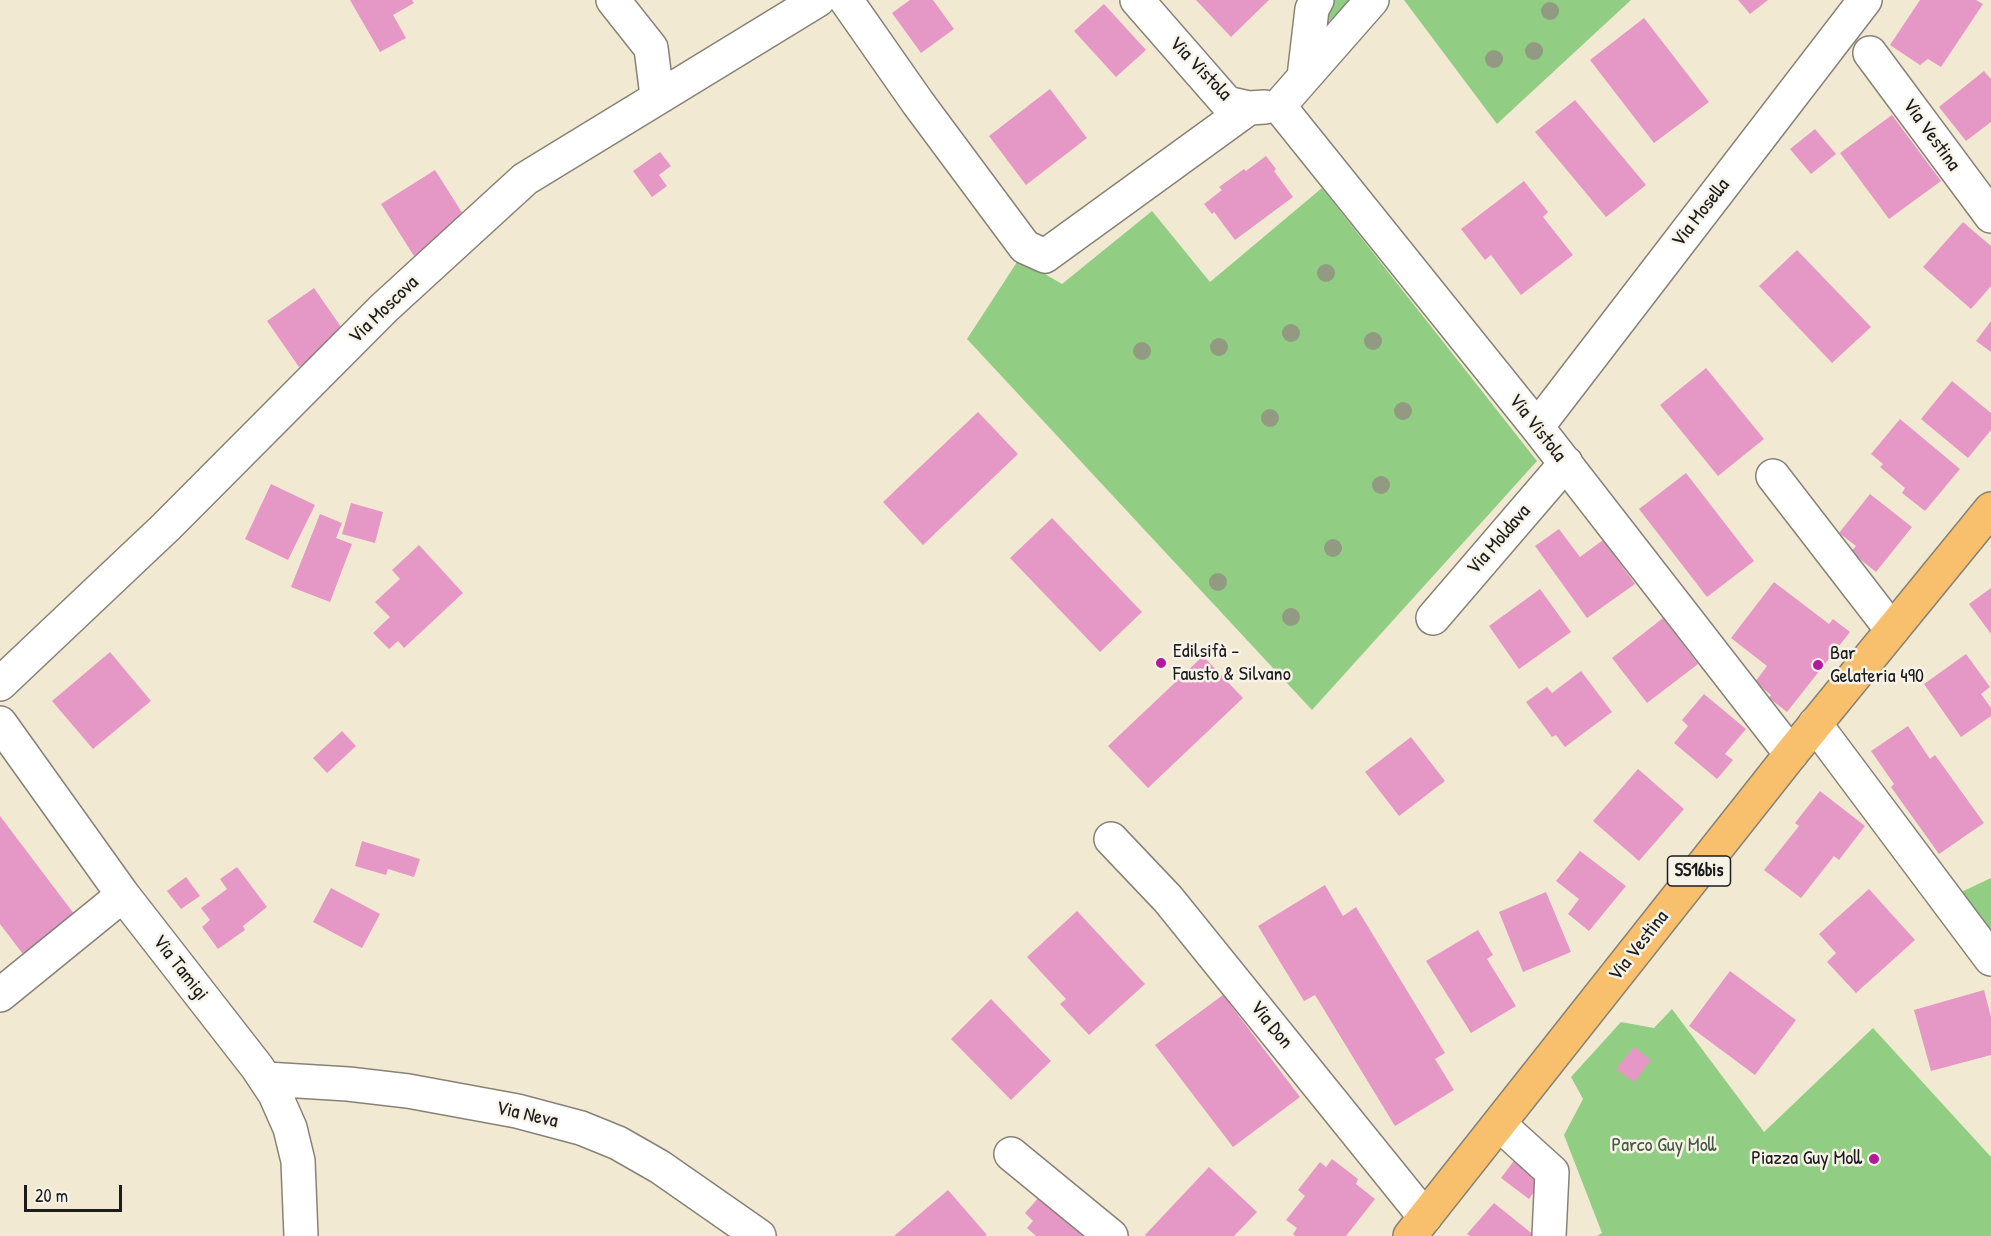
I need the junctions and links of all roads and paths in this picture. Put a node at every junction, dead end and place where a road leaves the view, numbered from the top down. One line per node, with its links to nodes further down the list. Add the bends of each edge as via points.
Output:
1 (613, 0): 10 (street, via 651,48)
2 (818, 0): 10 (street, Via Moscova)
3 (846, 0): 11 (street, via 1025,247 1045,256)
4 (1137, 0): 11 (street, Via Vistola, via 1227,103)
5 (1317, 0): 9 (street, via 1312,9)
6 (1372, 0): 9 (street)
7 (1865, 0): 13 (street, Via Mosella)
8 (1870, 53): 12 (street, Via Vestina)
9 (1304, 76): 11 (street)
10 (657, 96): 19 (street, Via Moscova, via 525,179 384,308 166,527)
11 (1264, 107): 13 (street, Via Vistola)
12 (1991, 216)
13 (1537, 427): 14 (street, Via Vistola)
14 (1566, 463): 17 (street, Via Moldava); 22 (street, Via Vistola)
15 (1773, 476): 18 (street)
16 (1991, 509): 18 (main road, Via Vestina / SS16bis)
17 (1433, 618)
18 (1892, 630): 20 (main road, Via Vestina / SS16bis)
19 (0, 684)
20 (1815, 724): 22 (main road, Via Vestina / SS16bis); 25 (street)
21 (1, 728): 24 (street, Via Tamigi)
22 (1791, 754): 28 (main road, Via Vestina / SS16bis)
23 (1111, 839): 30 (street, Via Don, via 1168,899)
24 (123, 895): 26 (street); 27 (street, Via Tamigi)
25 (1991, 958)
26 (4, 983)
27 (266, 1080): 31 (street, Via Tamigi, via 283,1108 294,1144); 32 (street, Via Neva, via 408,1091 518,1111 581,1128 660,1167)
28 (1499, 1124): 30 (main road, Via Vestina / SS16bis); 34 (street, via 1552,1172)
29 (1011, 1154): 33 (street)
30 (1418, 1226)
31 (302, 1236)
32 (759, 1236)
33 (1111, 1236)
34 (1549, 1236)

